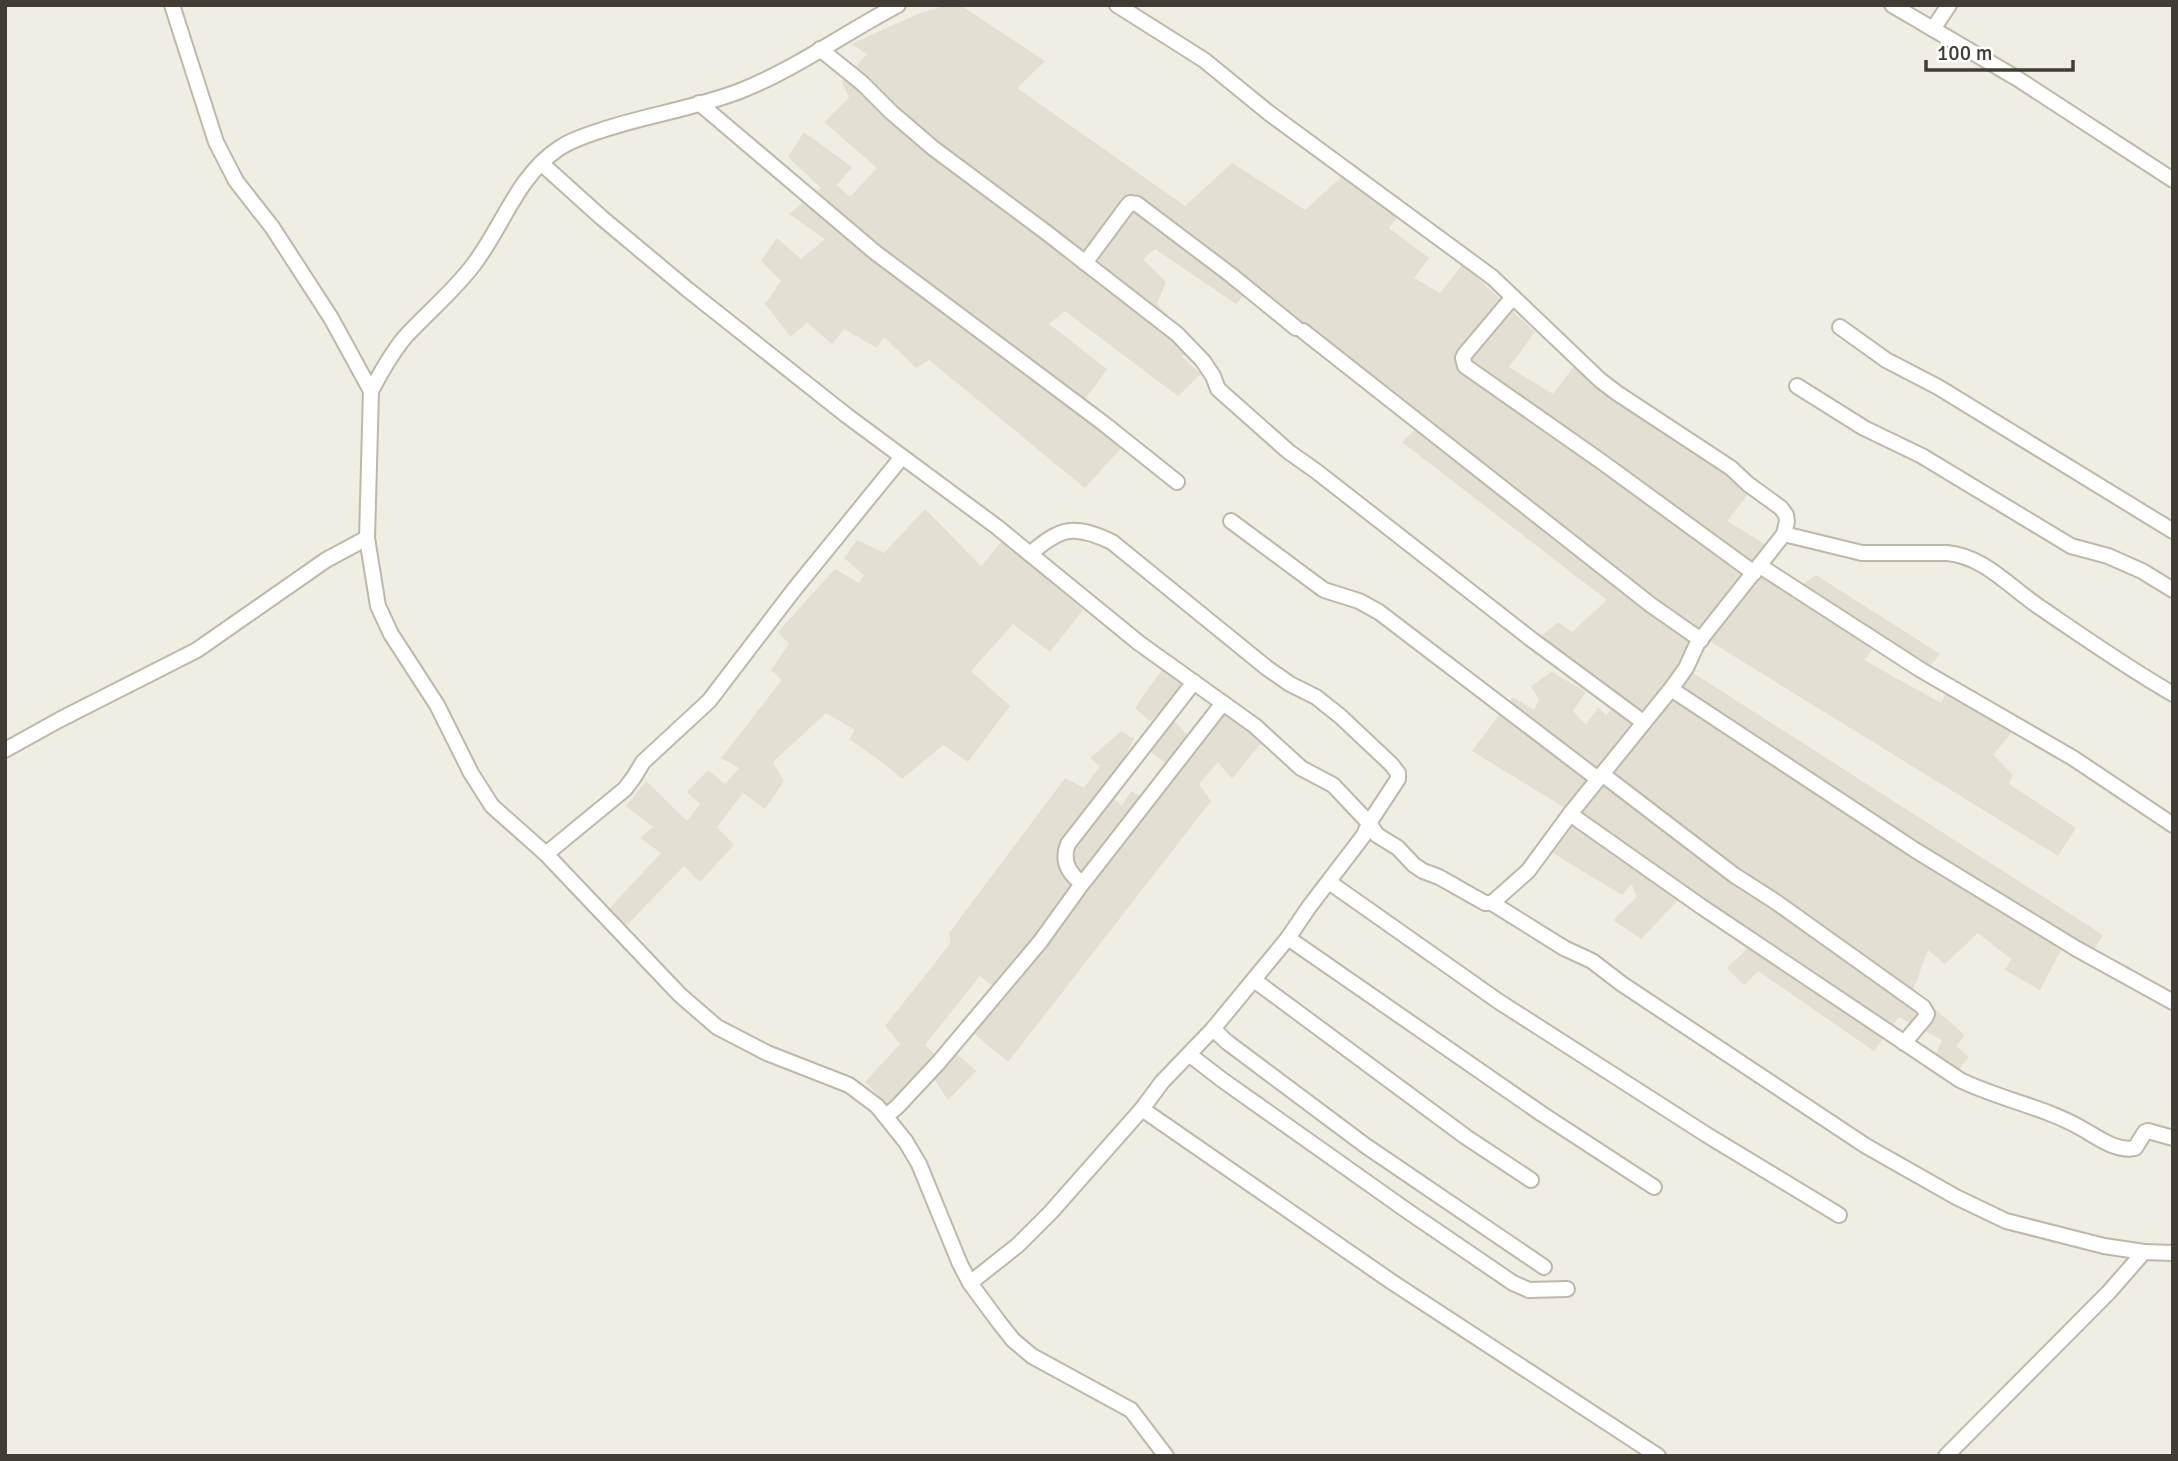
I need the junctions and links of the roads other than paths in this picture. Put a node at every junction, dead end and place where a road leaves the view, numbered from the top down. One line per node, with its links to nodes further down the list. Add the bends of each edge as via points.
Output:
1 (172, 5): 15 (street, via 225,161 331,318)
2 (898, 5): 7 (street)
3 (1117, 5): 12 (street, via 1213,66)
4 (1892, 5): 6 (street)
5 (1949, 5): 6 (street)
6 (1933, 29): 10 (street)
7 (820, 49): 8 (street, via 757,84); 11 (street, via 933,148)
8 (699, 103): 9 (street, via 582,136); 17 (street, via 876,253)
9 (541, 163): 15 (street, via 520,188 477,261 405,337); 16 (street, via 687,289)
10 (2173, 180)
11 (1085, 263): 25 (street, via 1128,205 1137,204); 30 (street, via 1177,334 1203,361 1218,389 1289,452)
12 (1513, 297): 20 (street, via 1616,393 1731,468 1781,508 1787,521); 23 (street, via 1465,354 1465,366)
13 (1840, 327): 19 (street)
14 (1797, 386): 24 (street, via 2071,546 2108,555)
15 (371, 391): 21 (street)
16 (902, 457): 22 (street); 36 (street, via 709,701 643,762 625,789)
17 (1177, 482)
18 (1231, 521): 32 (street, via 1324,590 1379,612)
19 (2173, 531)
20 (1784, 534): 23 (street); 28 (street, via 1862,553 1947,553 1973,559)
21 (366, 538): 31 (street, via 326,560 197,650); 36 (street, via 378,606 391,634 437,705 492,806)
22 (1030, 554): 26 (street); 34 (street, via 1056,533 1088,533 1112,542 1267,668 1340,716 1398,773 1395,786)
23 (1757, 570): 25 (street); 35 (street, via 2073,758)
24 (2173, 590)
25 (1701, 640): 27 (street)
26 (1194, 682): 29 (street); 37 (street, via 1066,848 1066,866)
27 (1671, 689): 30 (street); 42 (street, via 1915,850)
28 (2173, 694)
29 (1223, 703): 34 (street, via 1301,768 1332,785); 37 (street)
30 (1643, 722): 32 (street)
31 (5, 751)
32 (1600, 776): 33 (street); 44 (street, via 1923,1007 1925,1018)
33 (1570, 814): 39 (street, via 1528,871); 44 (street)
34 (1369, 823): 38 (street); 39 (street, via 1377,835 1423,871)
35 (2173, 825)
36 (546, 854): 47 (street, via 680,995 717,1027 849,1086)
37 (1084, 881): 47 (street, via 1040,942 939,1062)
38 (1329, 882): 40 (street); 51 (street, via 1498,1001)
39 (1492, 903): 52 (street, via 1592,961 1866,1146 1956,1197 2006,1221 2104,1247)
40 (1288, 938): 41 (street); 50 (street)
41 (1254, 980): 43 (street); 49 (street)
42 (2173, 1003)
43 (1213, 1029): 45 (street); 54 (street, via 1366,1146)
44 (1904, 1043): 48 (street, via 1974,1087 2068,1121 2112,1145 2135,1147 2148,1131)
45 (1190, 1055): 46 (street); 56 (street, via 1513,1283 1530,1290)
46 (1142, 1109): 55 (street, via 1033,1231); 58 (street, via 1381,1275)
47 (886, 1116): 55 (street, via 919,1164)
48 (2173, 1138)
49 (1531, 1180)
50 (1654, 1187)
51 (1839, 1215)
52 (2144, 1252): 53 (street); 59 (street)
53 (2173, 1253)
54 (1544, 1267)
55 (970, 1283): 57 (street, via 1013,1340 1032,1356 1130,1410)
56 (1567, 1289)
57 (1166, 1456)
58 (1658, 1456)
59 (1946, 1456)

